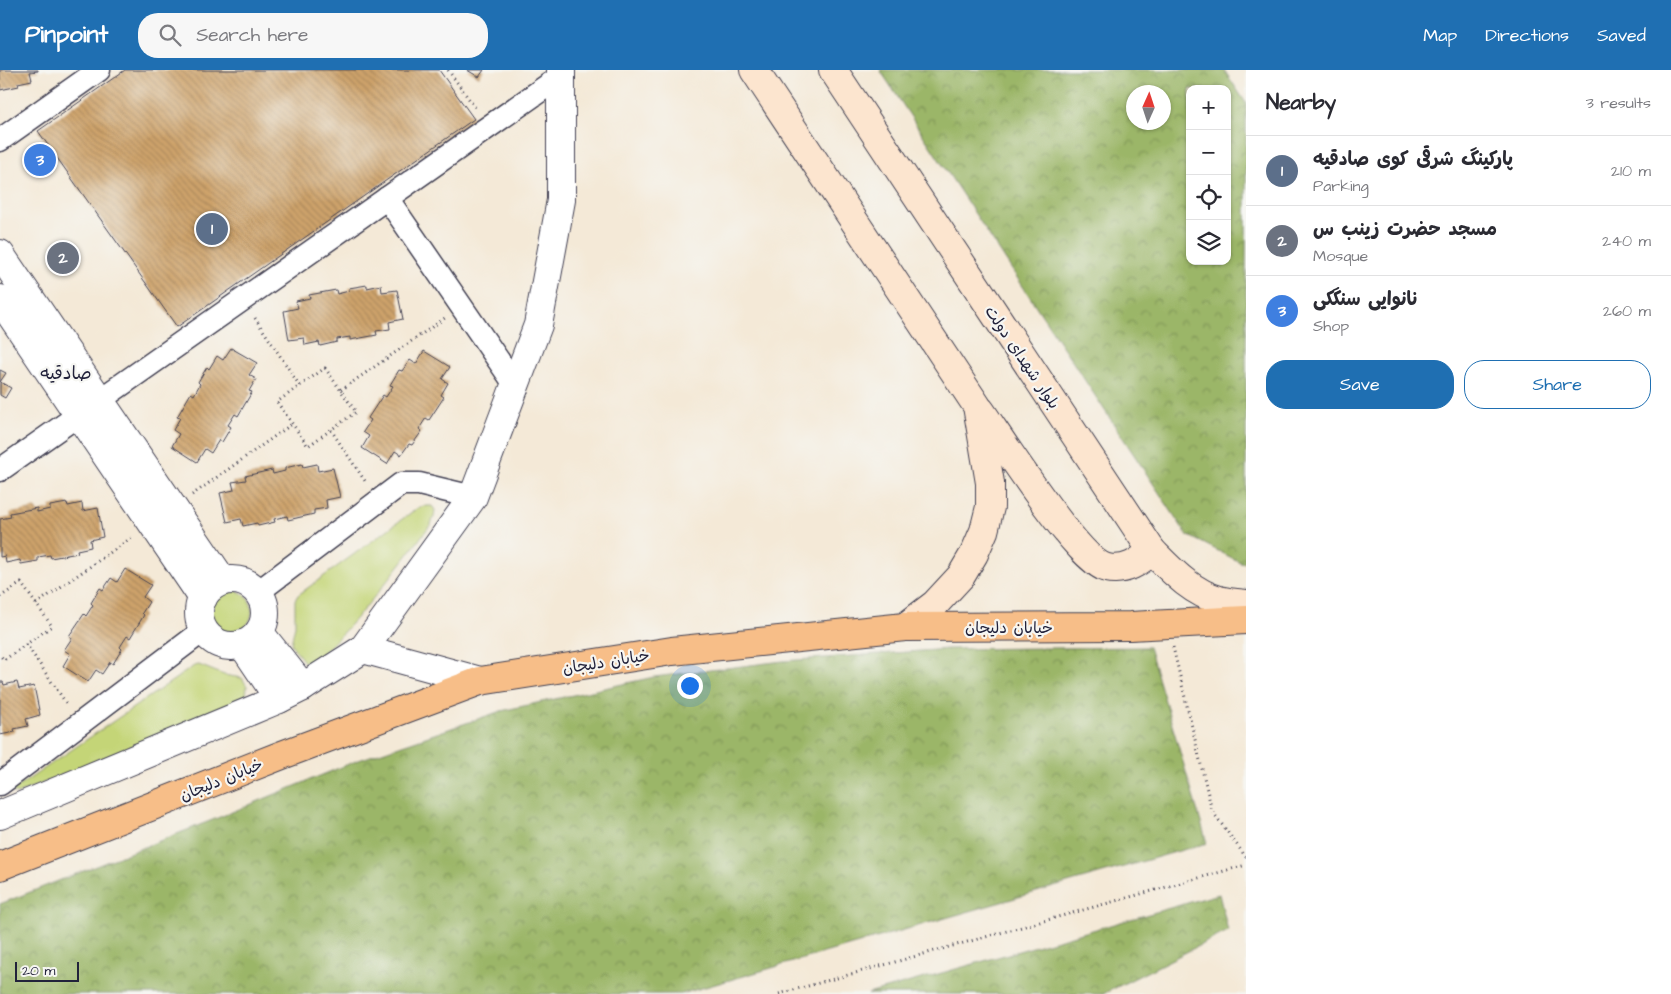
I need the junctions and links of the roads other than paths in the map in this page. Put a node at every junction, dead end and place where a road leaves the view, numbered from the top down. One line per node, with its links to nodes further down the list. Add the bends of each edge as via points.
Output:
1 (99, 70): 5 (street)
2 (754, 70): 10 (main road)
3 (833, 70): 15 (main road, بلوار شهدای دولت)
4 (561, 73): 6 (street); 9 (street, via 561,200 538,325)
5 (0, 140)
6 (387, 198): 9 (street); 11 (street)
7 (0, 254): 11 (street)
8 (0, 299): 11 (street)
9 (516, 386): 13 (street)
10 (977, 406): 15 (main road, via 1065,531 1090,558 1106,568 1124,569); 21 (main road, via 990,483 990,508 984,531 961,576 935,604)
11 (89, 407): 12 (street); 14 (street)
12 (0, 470)
13 (473, 496): 17 (street, via 419,484 401,484); 24 (street)
14 (163, 516): 16 (street); 18 (street)
15 (1152, 551): 19 (main road, بلوار شهدای دولت, via 1181,580 1200,592 1218,600)
16 (223, 581): 17 (street, via 242,582); 18 (street)
17 (258, 592): 23 (street, via 265,612 264,622)
18 (203, 598): 22 (street, via 200,619)
19 (1246, 604)
20 (1246, 620): 21 (main road, خیابان دلیجان, via 1130,626)
21 (905, 627): 25 (main road, خیابان دلیجان, via 672,651)
22 (204, 630): 23 (street, via 211,638 231,645); 27 (street)
23 (250, 638): 26 (street)
24 (363, 649): 25 (street); 26 (street)
25 (480, 681): 29 (main road, خیابان دلیجان)
26 (291, 693): 28 (street)
27 (0, 784)
28 (0, 815)
29 (0, 866)

